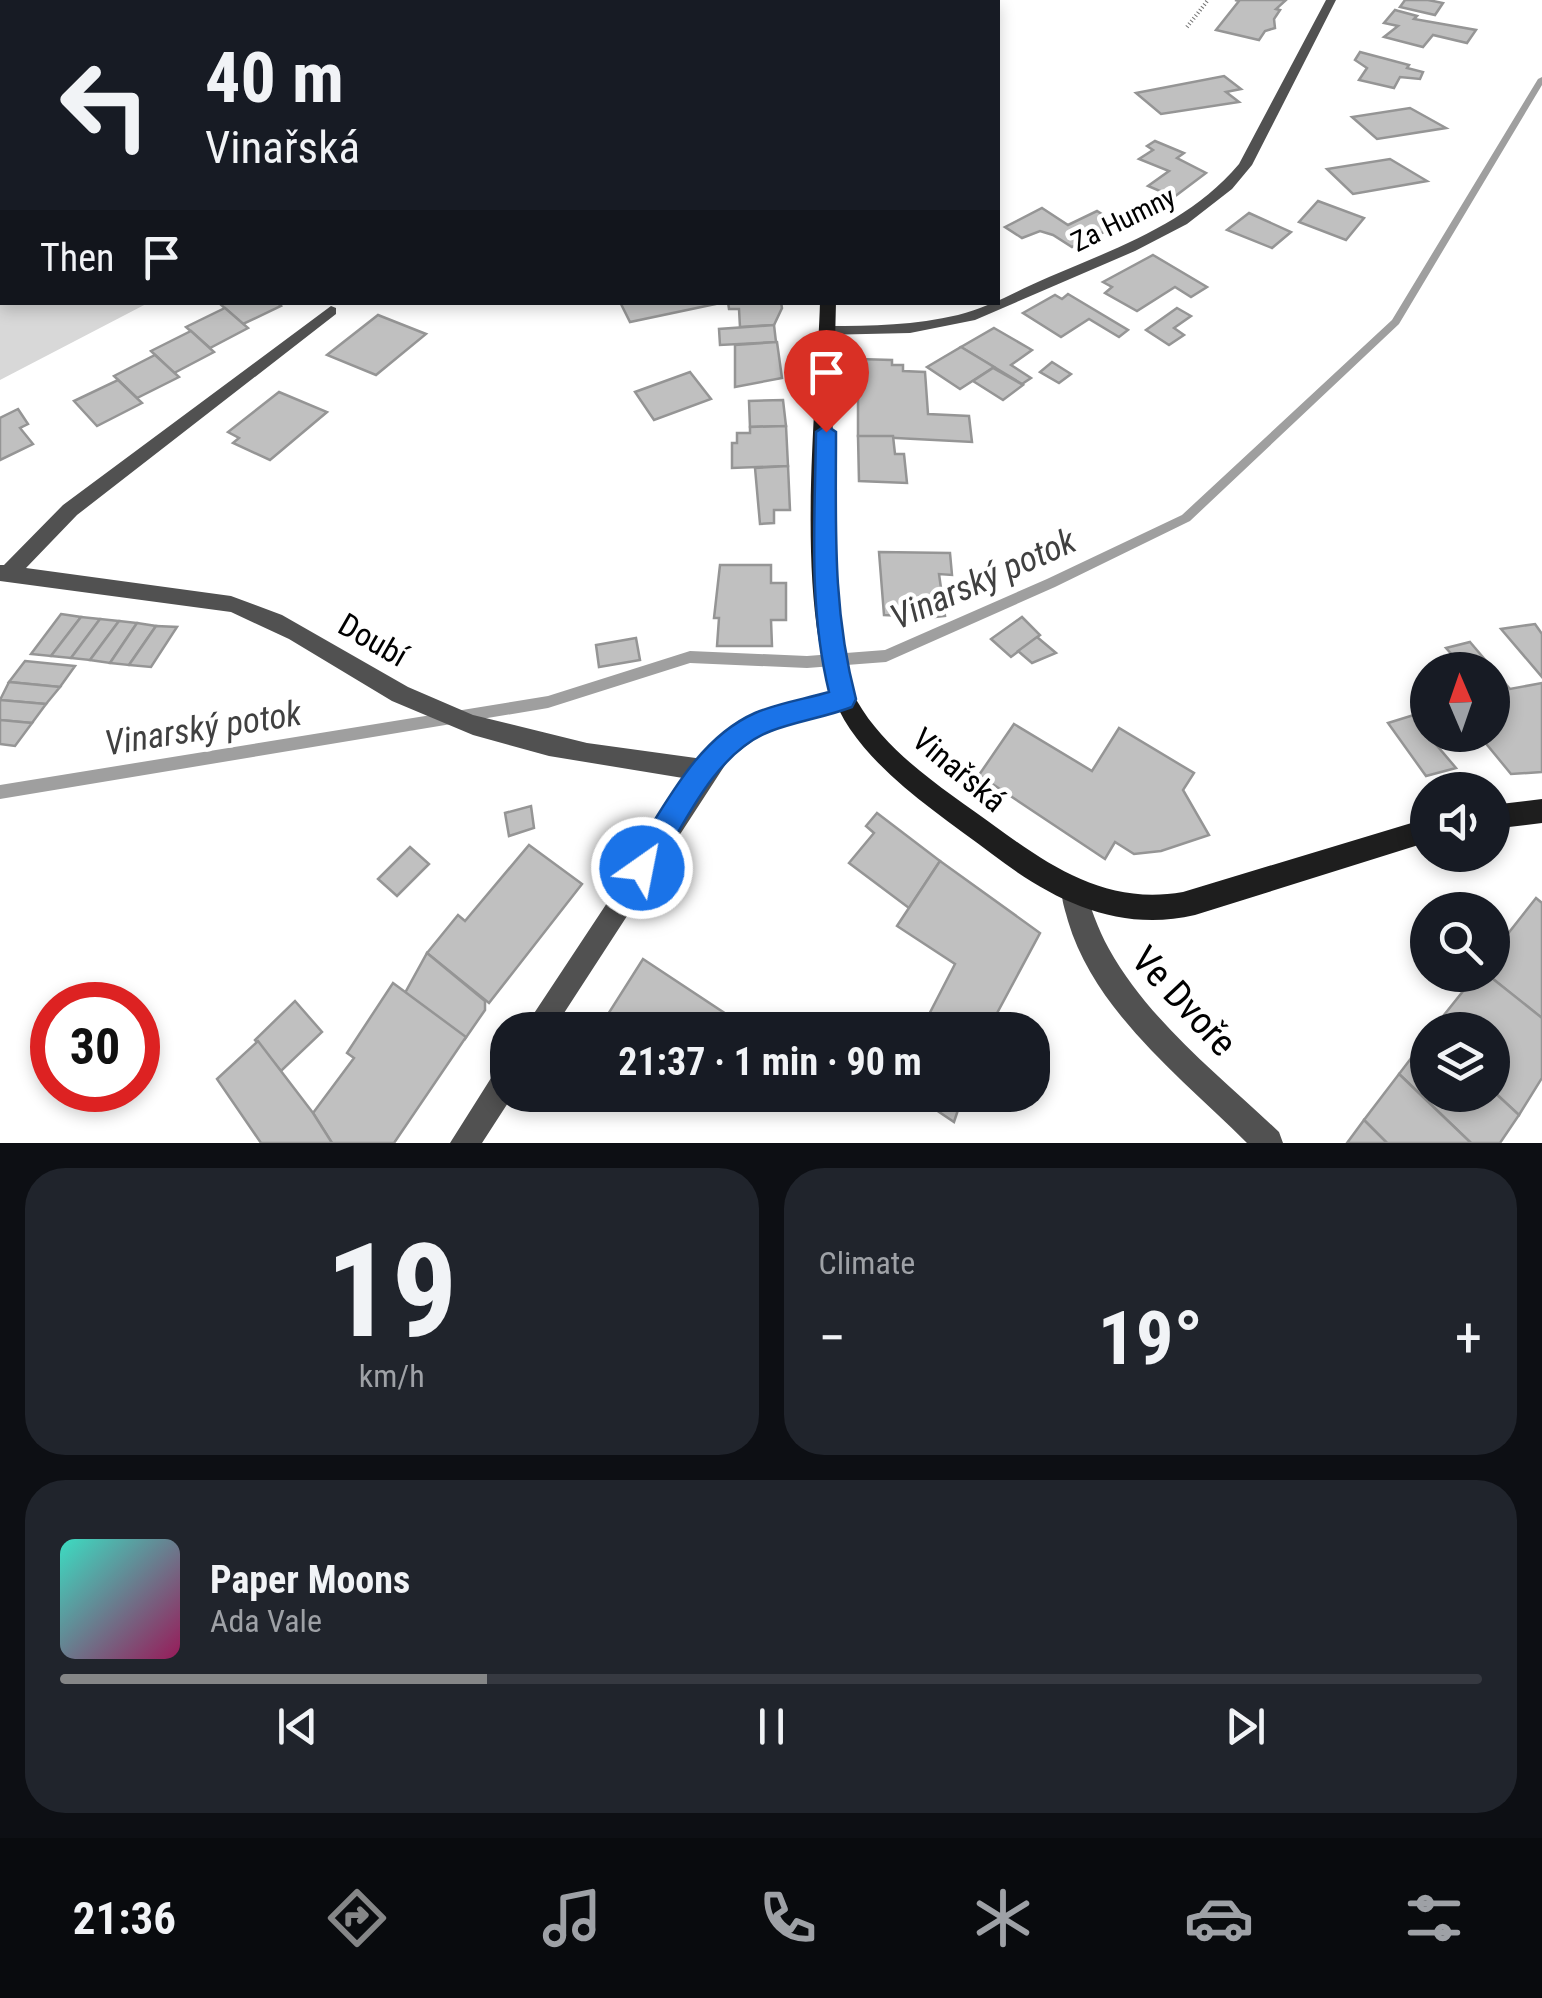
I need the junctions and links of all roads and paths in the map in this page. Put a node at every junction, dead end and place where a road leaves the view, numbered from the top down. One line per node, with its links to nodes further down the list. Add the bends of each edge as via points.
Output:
1 (1208, 0): 3 (path)
2 (1332, 0): 4 (street, Za Humny, via 1229,188 1152,236)
3 (1188, 27)
4 (1000, 304)
5 (828, 305): 8 (street, Vinařská)
6 (997, 305): 8 (street, Za Humny, via 905,330)
7 (331, 311): 9 (street, Doubí, via 70,510)
8 (828, 331): 10 (street, Vinařská, via 825,589 828,640)
9 (5, 573): 11 (street, Doubí, via 231,604 259,612 402,695 457,718 537,743)
10 (844, 699): 11 (street, via 744,731); 15 (street, Vinařská, via 923,786)
11 (704, 770): 16 (street)
12 (1542, 812): 13 (street)
13 (1510, 815)
14 (1410, 835): 15 (street, Vinařská, via 1161,908 1101,904)
15 (1073, 893): 19 (street, Ve Dvoře, via 1078,924 1104,971)
16 (549, 1012)
17 (490, 1105): 18 (street)
18 (465, 1143)
19 (1268, 1143)

